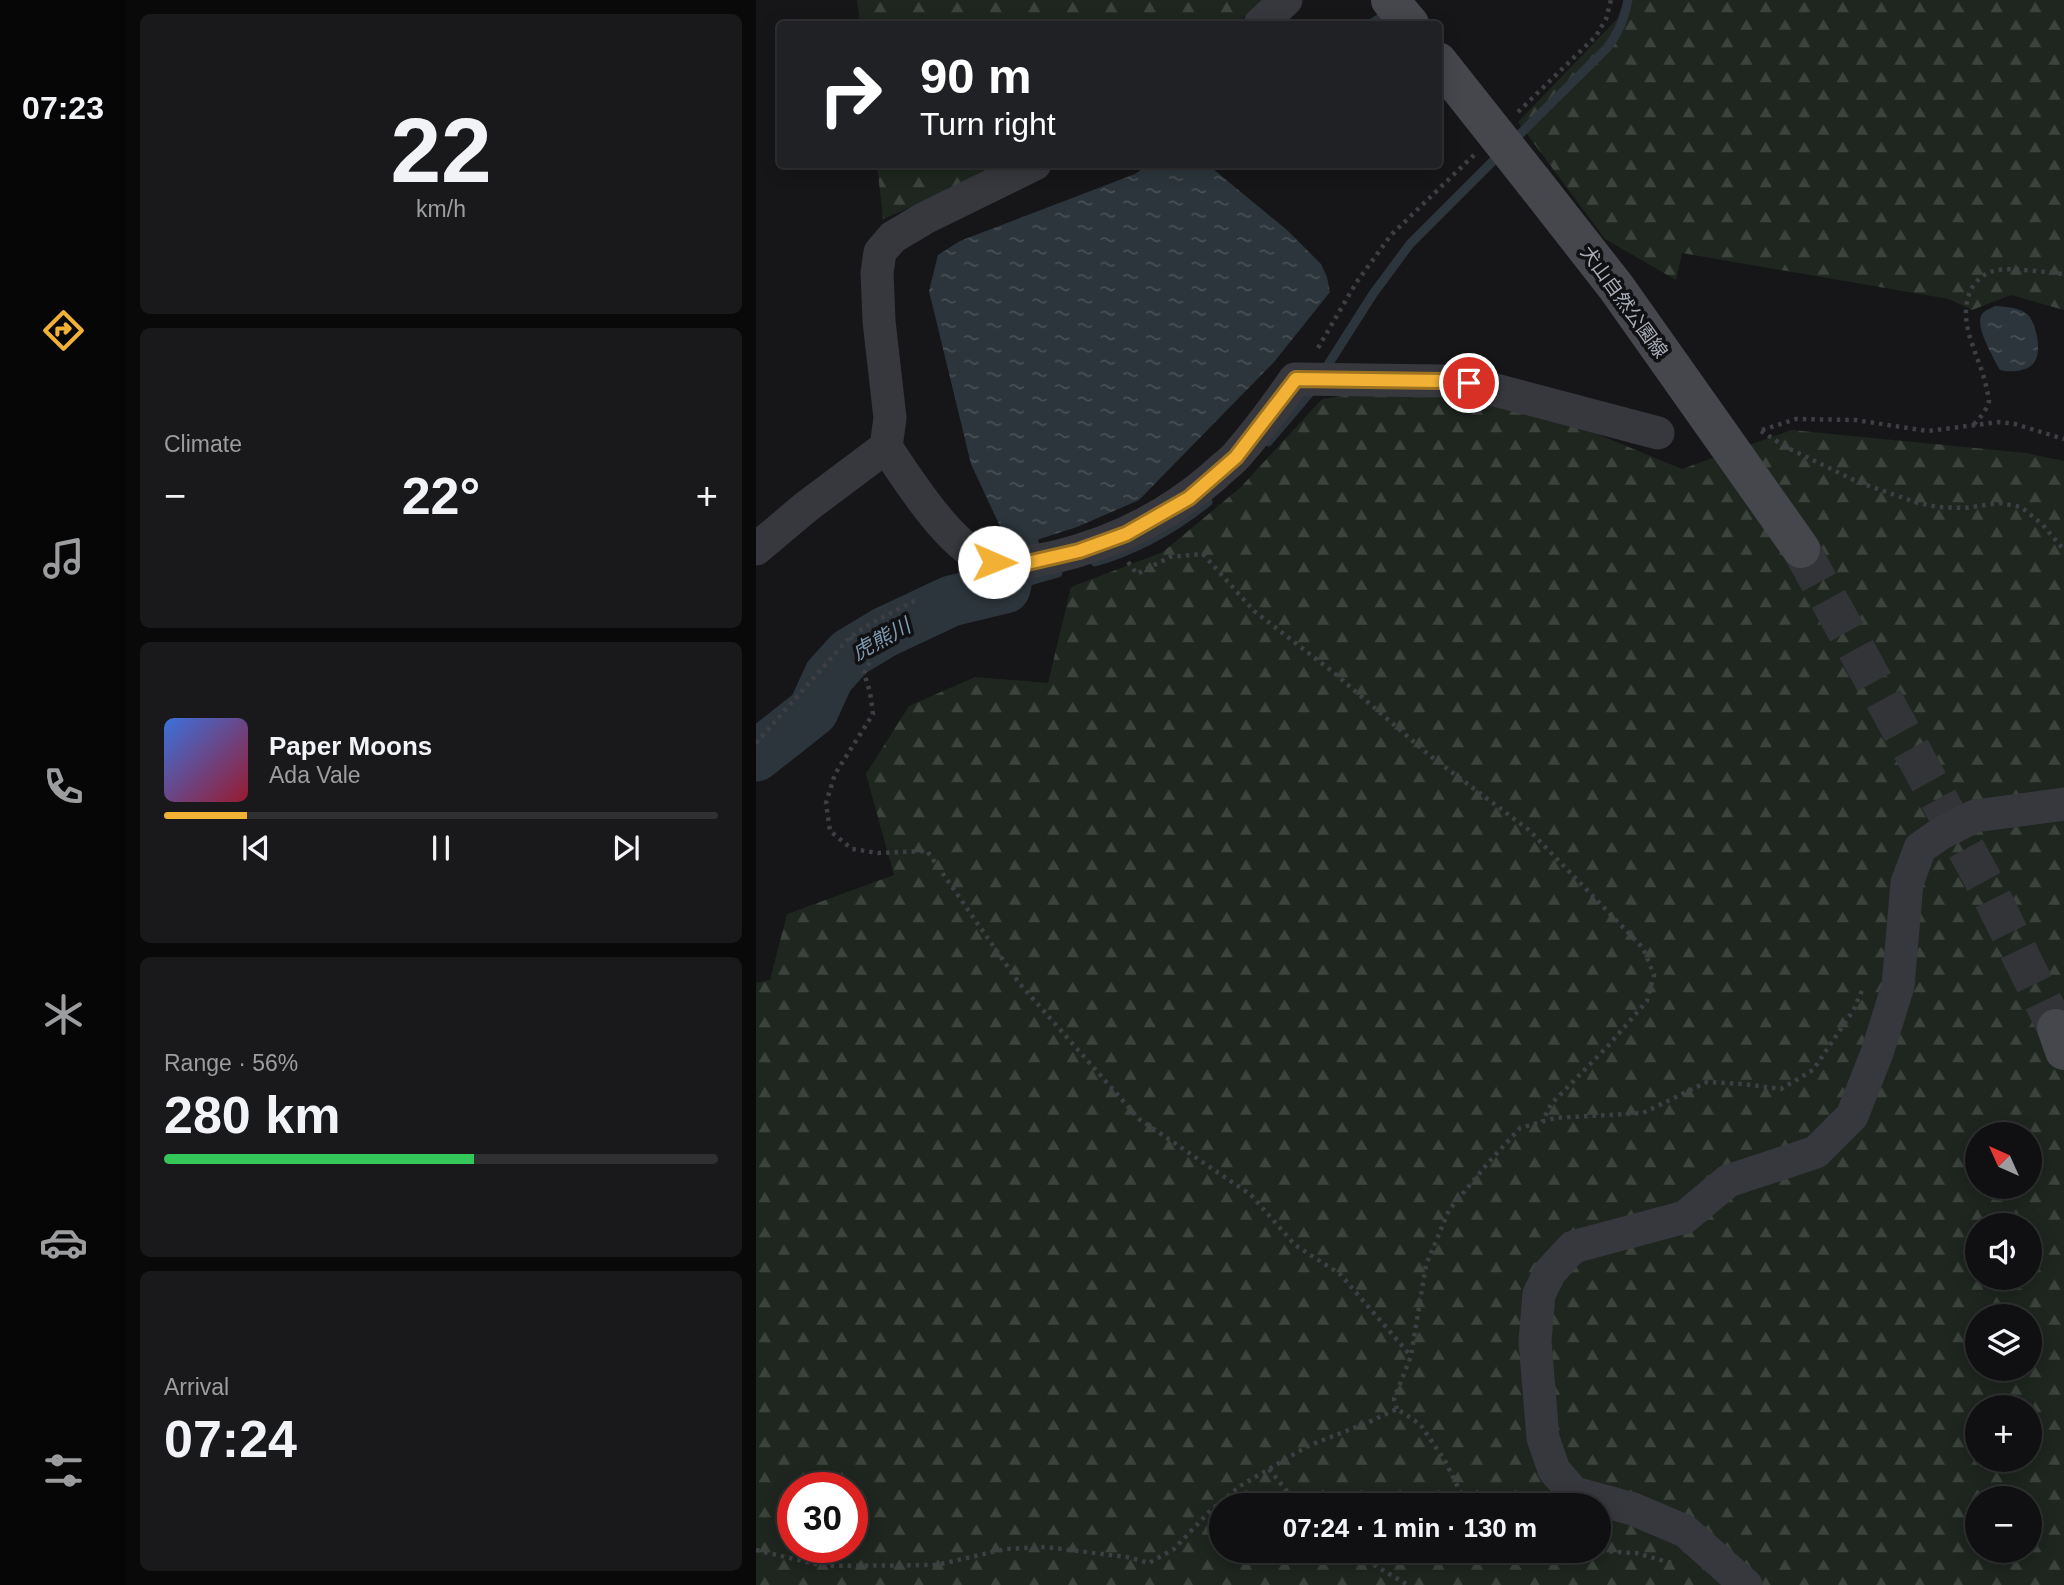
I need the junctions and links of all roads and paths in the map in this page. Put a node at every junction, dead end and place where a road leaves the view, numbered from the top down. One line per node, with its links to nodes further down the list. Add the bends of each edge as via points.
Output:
1 (1390, 0): 3 (main road)
2 (1611, 0): 5 (path, via 1596,36)
3 (1407, 21)
4 (1442, 66): 15 (main road, 犬山自然公園線, bridge, via 1616,287)
5 (1508, 121)
6 (1479, 150): 9 (path, via 1391,235 1356,284)
7 (1027, 168): 13 (street, via 925,218 892,237 880,252 879,321 890,418)
8 (2064, 274): 10 (path, via 1994,270 1973,286 1966,319 1989,401)
9 (1301, 379): 11 (street, via 1469,383); 13 (street, via 1296,379 1236,457 1189,498 1126,534 1079,551 1008,563 979,557 954,537)
10 (1973, 425): 12 (path, via 2015,424); 16 (path, via 1928,431 1855,420 1796,419 1761,431 1858,482 1915,502 1965,508 2000,503 2021,507)
11 (1658, 433)
12 (2064, 439)
13 (886, 447): 14 (street)
14 (756, 549)
15 (1801, 549)
16 (2064, 550)
17 (1127, 561): 23 (path, via 1137,574 1170,556 1203,554 1255,611 1429,755 1529,830 1643,948 1654,975 1647,1001 1551,1104)
18 (918, 598): 19 (path)
19 (851, 638): 20 (path); 24 (path, via 872,660 864,673 873,714 835,774 826,803 830,831 852,849 927,851 1019,983 1139,1119 1251,1195 1295,1245 1340,1274)
20 (756, 743)
21 (2064, 804): 34 (street, via 1975,816 1920,848 1907,883 1898,986 1877,1053 1852,1116 1816,1152 1728,1181 1685,1217 1573,1247 1550,1272 1539,1294 1535,1341 1543,1438 1553,1470 1574,1493 1633,1509 1685,1531)
22 (1866, 979): 23 (path, via 1853,1011 1813,1070 1781,1089 1707,1082 1643,1113)
23 (1542, 1122): 24 (path, via 1520,1128 1449,1210 1426,1265)
24 (1412, 1356): 25 (path, via 1394,1399)
25 (1397, 1409): 26 (path, via 1308,1446); 28 (path, via 1420,1424)
26 (1269, 1469): 27 (path); 29 (path, via 1240,1486 1174,1549 1149,1563 1045,1547 1004,1549 937,1565 824,1566)
27 (1288, 1493)
28 (1461, 1493)
29 (756, 1550)
30 (1611, 1552): 32 (path, via 1636,1553)
31 (1371, 1563): 33 (path)
32 (1686, 1568)
33 (1408, 1585)
34 (1746, 1585)

